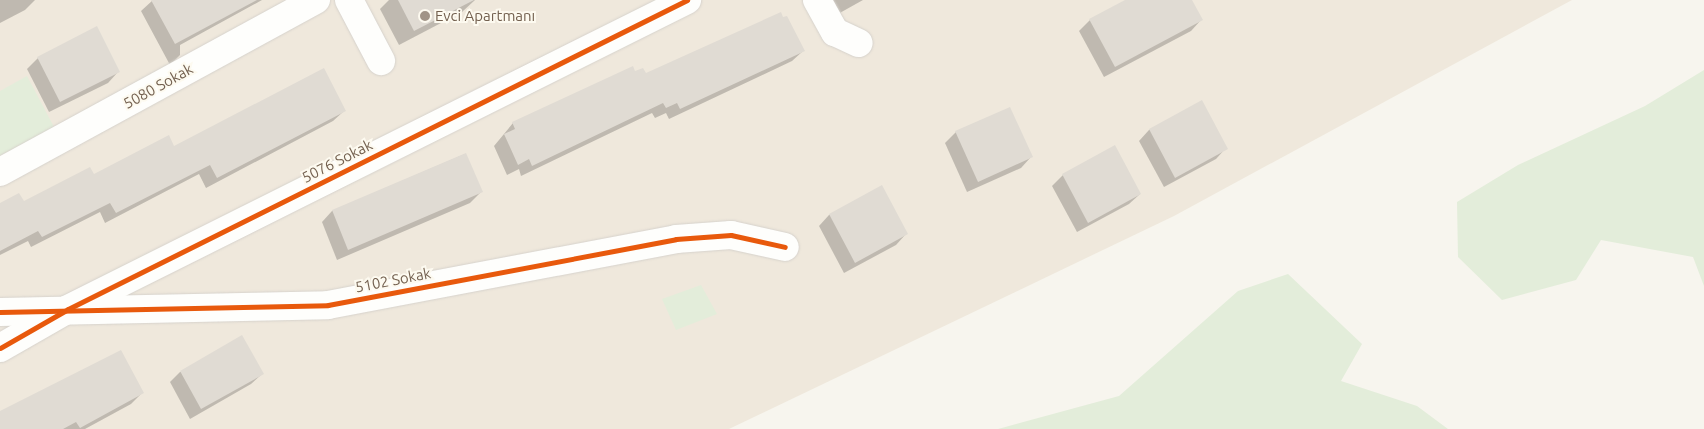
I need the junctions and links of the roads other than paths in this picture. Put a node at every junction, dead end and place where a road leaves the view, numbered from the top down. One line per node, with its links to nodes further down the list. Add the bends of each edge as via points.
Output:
1 (316, 0): 7 (street, 5080 Sokak)
2 (349, 0): 6 (street)
3 (686, 0): 9 (street, 5076 Sokak)
4 (817, 0): 5 (street, via 835,32)
5 (859, 43)
6 (381, 61)
7 (0, 172)
8 (785, 247): 9 (street, 5102 Sokak, via 731,235 676,239 328,305)
9 (68, 309): 10 (street, 5102 Sokak); 11 (street, 5076 Sokak)
10 (0, 312)
11 (0, 348)

